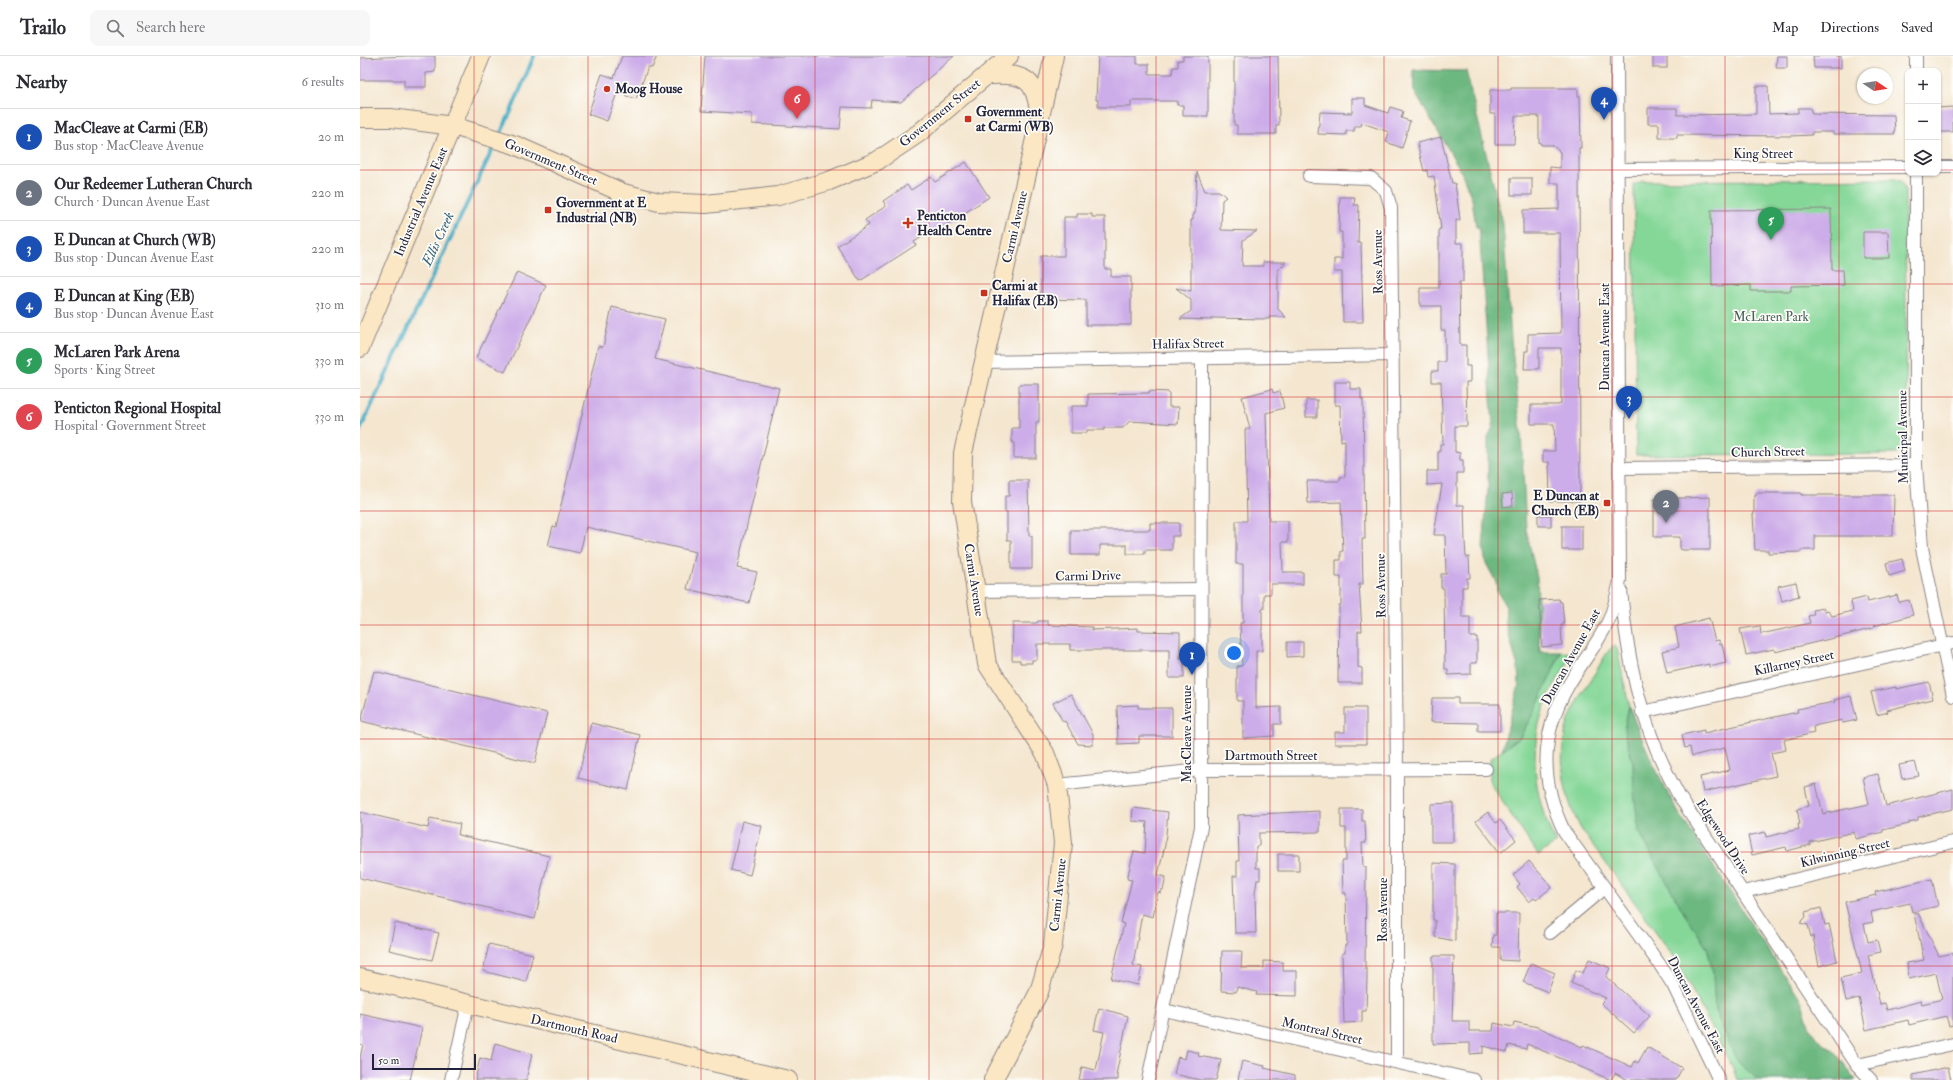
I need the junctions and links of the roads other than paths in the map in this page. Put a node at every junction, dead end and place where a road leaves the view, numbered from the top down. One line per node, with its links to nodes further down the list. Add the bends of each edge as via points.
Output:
1 (481, 56): 10 (street, Industrial Avenue East)
2 (1009, 56): 7 (street, Government Street)
3 (1054, 56): 8 (street, Carmi Avenue)
4 (1617, 56): 14 (street, Duncan Avenue East)
5 (1916, 56): 6 (street)
6 (1916, 68)
7 (987, 75): 8 (street, via 1007,74 1028,81 1033,88); 10 (street, Government Street, via 919,133 877,161 829,181 778,196 706,204 659,202 623,193 515,146)
8 (1041, 115): 20 (street, Carmi Avenue)
9 (360, 118): 10 (street, Government Street, via 391,118)
10 (453, 126): 17 (street, Industrial Avenue East)
11 (1905, 167): 14 (street, King Street)
12 (1941, 167): 13 (street)
13 (1953, 167)
14 (1619, 169): 22 (street, Duncan Avenue East)
15 (1309, 176): 18 (street, Ross Avenue, via 1371,178 1386,191 1391,208)
16 (1916, 176): 21 (street, Municipal Avenue)
17 (360, 348)
18 (1393, 355): 19 (street, Halifax Street); 31 (street, Ross Avenue)
19 (1202, 358): 20 (street, Halifax Street); 24 (street, MacCleave Avenue)
20 (983, 362): 25 (street, Carmi Avenue, via 962,453 962,501)
21 (1916, 465): 22 (street, Church Street); 26 (street, Municipal Avenue, via 1922,548)
22 (1620, 468): 23 (street, Duncan Avenue East)
23 (1620, 580): 28 (street, Edgewood Drive, via 1633,676); 34 (street, Duncan Avenue East, via 1613,610 1606,625 1560,701 1554,715 1547,749 1546,772 1554,811 1564,831)
24 (1201, 589): 25 (street, Carmi Drive); 30 (street, MacCleave Avenue)
25 (976, 591): 32 (street, Carmi Avenue, via 987,664 1045,753)
26 (1947, 644): 27 (street, Municipal Avenue); 28 (street, Killarney Street)
27 (1953, 696)
28 (1642, 712): 35 (street, Edgewood Drive, via 1665,770 1679,796)
29 (1486, 769): 31 (street, Dartmouth Street)
30 (1201, 770): 31 (street, Dartmouth Street); 32 (street, Dartmouth Street); 39 (street, MacCleave Avenue, via 1201,827)
31 (1397, 770): 41 (street, Ross Avenue)
32 (1057, 785): 45 (street, Carmi Avenue, via 1063,843 1053,945 1039,992)
33 (1953, 842): 35 (street, Kilwinning Street)
34 (1604, 888): 36 (street); 48 (street, Duncan Avenue East, via 1669,978)
35 (1743, 892): 42 (street, Edgewood Drive)
36 (1550, 933)
37 (360, 978): 38 (street, Dartmouth Road)
38 (468, 1004): 43 (street); 44 (street, Dartmouth Road)
39 (1164, 1010): 41 (street, Montreal Street); 46 (street, MacCleave Avenue)
40 (1953, 1044): 42 (street)
41 (1397, 1062): 47 (street, Montreal Street)
42 (1857, 1065): 49 (street, Edgewood Drive)
43 (451, 1080)
44 (788, 1080)
45 (992, 1080)
46 (1148, 1080)
47 (1474, 1080)
48 (1718, 1080)
49 (1871, 1080)

